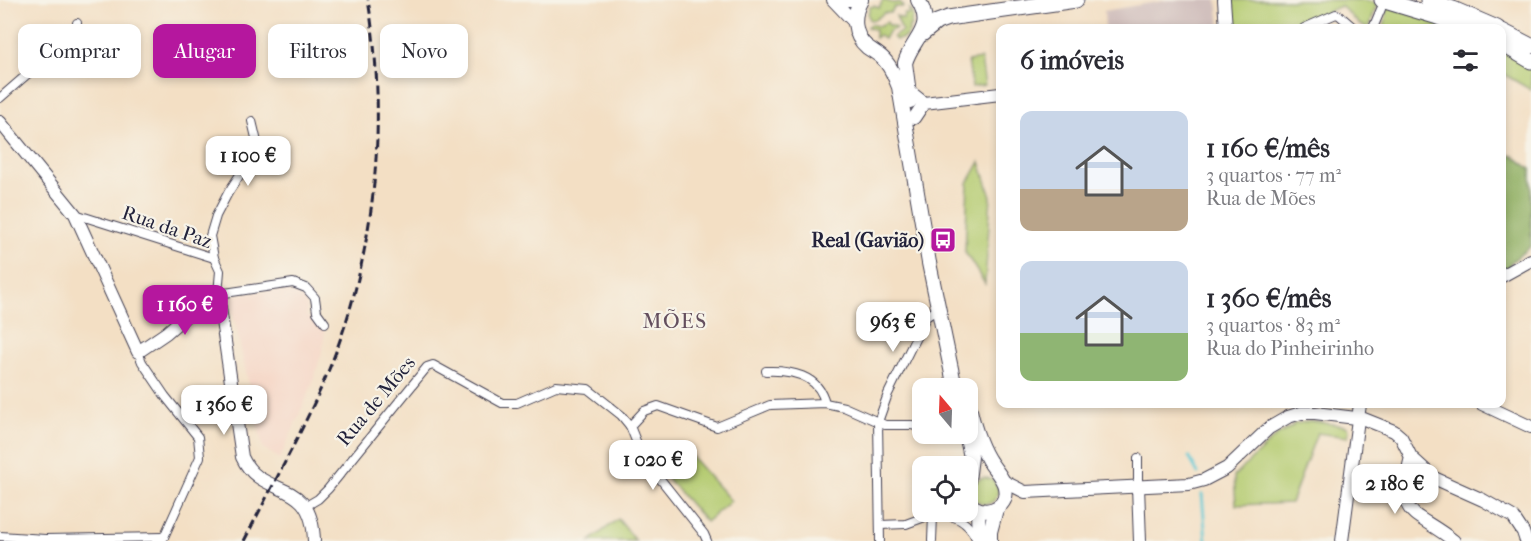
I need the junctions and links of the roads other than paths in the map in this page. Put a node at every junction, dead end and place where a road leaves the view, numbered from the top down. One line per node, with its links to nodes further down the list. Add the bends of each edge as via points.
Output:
1 (833, 0): 11 (street)
2 (846, 0): 3 (street)
3 (853, 0)
4 (861, 0): 11 (main road)
5 (918, 0): 19 (main road, via 924,15)
6 (1076, 0): 19 (highway, via 948,18)
7 (1224, 0): 12 (street)
8 (1428, 0): 17 (highway)
9 (1382, 4): 15 (street); 16 (highway)
10 (77, 22): 26 (street, via 77,31)
11 (855, 23): 22 (main road, via 861,41)
12 (1226, 24)
13 (1314, 24): 14 (street, via 1338,14)
14 (1349, 24)
15 (1374, 24)
16 (1456, 24)
17 (1488, 24)
18 (1506, 33): 21 (highway)
19 (918, 40): 22 (main road, via 896,54); 24 (main road, via 905,63)
20 (1506, 46): 23 (highway)
21 (1531, 46)
22 (876, 52): 36 (main road, via 894,73 899,87)
23 (1531, 61)
24 (909, 91): 27 (street); 28 (main road)
25 (996, 94): 27 (street)
26 (0, 98)
27 (924, 103): 28 (street)
28 (914, 118): 41 (main road, via 943,289)
29 (252, 121): 32 (street, via 256,150 216,216 210,236)
30 (0, 122): 31 (street)
31 (75, 214): 32 (street, Rua da Paz); 38 (street)
32 (214, 258): 35 (street, Rua da Paz, via 220,271)
33 (1531, 260): 34 (street)
34 (1506, 274)
35 (218, 294): 37 (street, via 293,283 306,288 315,298 317,312); 38 (street, via 203,301); 57 (street, via 242,457 251,472)
36 (938, 309): 40 (main road); 46 (street, via 926,317)
37 (325, 323)
38 (138, 352): 66 (street, via 165,396 198,437 200,448 200,457)
39 (766, 371): 42 (street, via 805,377 820,388)
40 (953, 378)
41 (963, 378)
42 (825, 403): 46 (street); 48 (street, via 770,405 717,427 657,406 644,411)
43 (1359, 408): 45 (street)
44 (1491, 408): 49 (street)
45 (1358, 418): 51 (street, via 1394,431); 55 (street, via 1315,413 1288,417 1269,428 1227,468 1211,477 1189,484); 74 (street)
46 (878, 422): 47 (street); 64 (street)
47 (912, 425)
48 (630, 426): 57 (street, Rua de Mões, via 588,389 556,386 517,403 502,403 429,365 328,489); 68 (street, via 642,456)
49 (1531, 427)
50 (978, 438): 54 (main road)
51 (1411, 457): 75 (street, via 1404,494 1410,510); 76 (street, via 1434,478 1513,517)
52 (1138, 458): 55 (street)
53 (978, 473): 54 (main road, via 986,471)
54 (1000, 478): 56 (street); 58 (main road, via 1005,493)
55 (1138, 486): 56 (street); 73 (street)
56 (1025, 492): 58 (street)
57 (306, 506): 67 (street, via 312,518)
58 (998, 507): 59 (main road, via 984,512); 72 (main road)
59 (978, 509)
60 (912, 522): 64 (street)
61 (934, 522): 70 (street)
62 (965, 522): 71 (street)
63 (976, 522): 71 (main road)
64 (880, 525): 69 (street)
65 (0, 536): 66 (street)
66 (166, 539)
67 (314, 541)
68 (707, 541)
69 (880, 541)
70 (932, 541)
71 (979, 541)
72 (990, 541)
73 (1140, 541)
74 (1342, 541)
75 (1454, 541)
76 (1526, 541)

